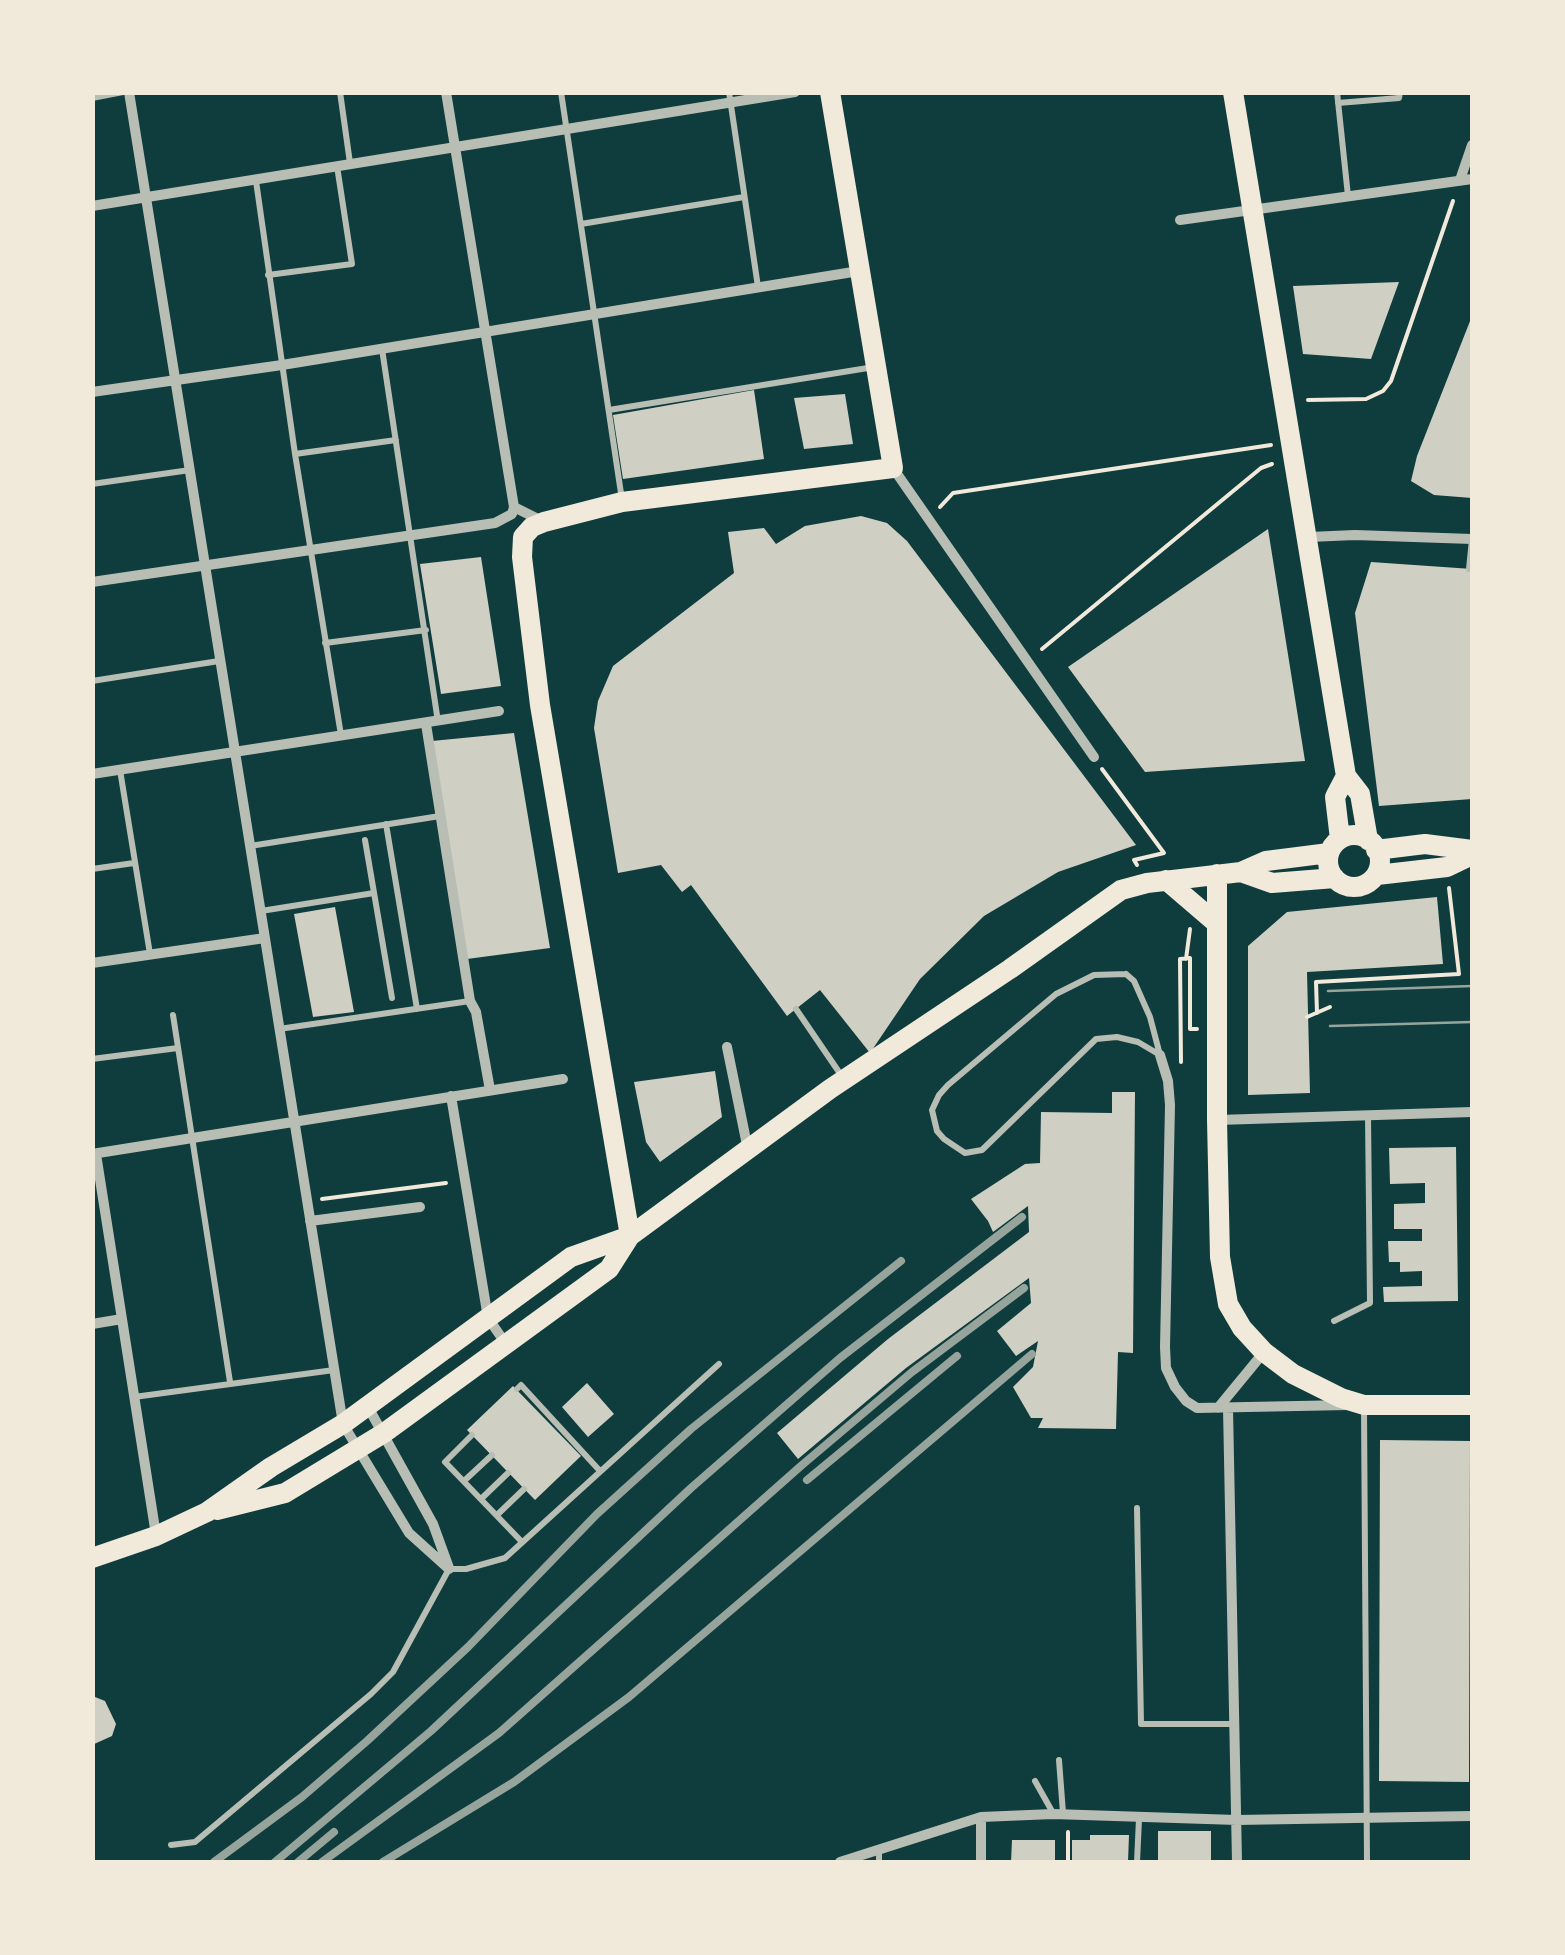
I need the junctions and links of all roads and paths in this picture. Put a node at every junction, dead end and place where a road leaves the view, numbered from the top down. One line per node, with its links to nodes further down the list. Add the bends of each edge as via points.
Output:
1 (126, 92): 10 (lane); 21 (street)
2 (340, 92): 16 (lane)
3 (446, 92): 15 (street)
4 (561, 92): 13 (lane)
5 (795, 92): 11 (street)
6 (830, 92): 27 (main road)
7 (1233, 92): 24 (main road)
8 (1337, 92): 12 (lane)
9 (1400, 92): 12 (lane, via 1398,98)
10 (92, 98)
11 (729, 98): 13 (street); 20 (lane)
12 (1338, 102): 22 (lane)
13 (566, 131): 15 (street); 26 (lane)
14 (1472, 144): 19 (street)
15 (456, 147): 16 (street); 31 (street)
16 (350, 163): 17 (street)
17 (337, 166): 18 (street); 28 (lane, via 352,264)
18 (256, 180): 21 (street); 28 (lane)
19 (1466, 180): 22 (street); 37 (path, via 1391,382 1366,399)
20 (744, 197): 26 (lane); 29 (lane)
21 (146, 198): 23 (street); 35 (street)
22 (1348, 198): 24 (street)
23 (92, 206)
24 (1251, 210): 25 (street); 37 (main road)
25 (1180, 220)
26 (581, 224): 30 (lane)
27 (858, 270): 29 (street); 34 (main road)
28 (268, 275): 33 (lane)
29 (758, 288): 30 (street)
30 (595, 313): 31 (street); 38 (lane)
31 (486, 332): 32 (street); 46 (street)
32 (382, 348): 33 (street); 39 (lane)
33 (282, 366): 35 (street); 41 (lane)
34 (875, 367): 38 (lane); 42 (main road)
35 (176, 382): 36 (street); 43 (street)
36 (92, 392)
37 (1284, 400): 40 (main road)
38 (609, 410): 45 (lane)
39 (396, 440): 41 (lane); 49 (lane)
40 (1292, 449): 47 (path, via 953,493); 50 (main road); 59 (path)
41 (295, 454): 52 (lane)
42 (893, 468): 45 (main road); 47 (street)
43 (190, 470): 44 (lane); 53 (street)
44 (92, 484)
45 (622, 502): 48 (main road)
46 (514, 507): 48 (street); 49 (street, via 495,523)
47 (930, 521): 59 (street)
48 (538, 524): 122 (main road, via 523,537 522,557 540,705)
49 (410, 534): 52 (street); 56 (lane)
50 (1308, 536): 51 (street); 68 (main road)
51 (1472, 539): 54 (lane)
52 (311, 550): 53 (street); 57 (lane)
53 (205, 566): 55 (street); 58 (street)
54 (1469, 569)
55 (92, 582)
56 (426, 630): 57 (lane); 62 (lane)
57 (326, 643): 63 (lane)
58 (220, 661): 60 (lane); 64 (street)
59 (1027, 662): 65 (street)
60 (92, 681)
61 (499, 711): 62 (street)
62 (432, 723): 63 (street); 69 (street)
63 (341, 736): 64 (street)
64 (235, 752): 66 (street); 73 (street)
65 (1094, 757): 83 (path, via 1164,853 1134,860)
66 (120, 770): 67 (street); 76 (lane)
67 (92, 774)
68 (1346, 776): 72 (main road, via 1360,794); 74 (main road, via 1335,797)
69 (440, 816): 70 (lane); 94 (street)
70 (386, 824): 73 (lane); 96 (lane)
71 (365, 840): 84 (lane)
72 (1372, 845): 74 (main road, via 1354,835); 75 (main road); 81 (main road)
73 (250, 846): 85 (street)
74 (1334, 846): 79 (main road, via 1266,860); 82 (main road)
75 (1472, 852): 77 (main road)
76 (134, 863): 78 (lane); 90 (lane)
77 (1447, 866): 81 (main road); 98 (path, via 1458,974 1316,982)
78 (92, 869)
79 (1242, 872): 80 (main road); 82 (main road, via 1272,883)
80 (1217, 874): 83 (main road); 86 (main road)
81 (1377, 875): 82 (main road, via 1356,888)
82 (1336, 878)
83 (1156, 882): 86 (main road); 108 (main road, via 1121,890)
84 (374, 893): 85 (lane); 93 (lane)
85 (260, 911): 87 (street)
86 (1215, 922): 113 (main road)
87 (265, 938): 90 (street); 101 (street)
88 (1196, 940): 91 (path, via 1191,923)
89 (1196, 951): 91 (path, via 1198,1029 1190,1028)
90 (150, 954): 92 (street)
91 (1186, 958): 106 (path, via 1180,960)
92 (92, 963)
93 (392, 998)
94 (470, 1002): 96 (lane); 109 (street)
95 (1330, 1007): 98 (path)
96 (417, 1009): 101 (lane)
97 (796, 1009): 108 (lane)
98 (1317, 1013): 100 (path)
99 (173, 1014): 103 (lane)
100 (1308, 1017)
101 (280, 1029): 114 (street)
102 (727, 1047): 116 (street)
103 (178, 1048): 105 (lane); 115 (lane)
104 (1160, 1055): 104 (lane, via 1117,1036 1096,1039 982,1150 952,1148 933,1120 948,1085 1056,994 1094,975 1126,974 1134,981); 137 (street, via 1170,1104 1166,1368 1192,1406)
105 (92, 1059)
106 (1181, 1076)
107 (563, 1079): 109 (street)
108 (844, 1080): 116 (main road)
109 (490, 1090): 110 (street)
110 (450, 1096): 114 (street); 118 (street)
111 (1472, 1112): 112 (street)
112 (1368, 1114): 113 (street); 125 (lane, via 1370,1302)
113 (1217, 1120): 128 (main road, via 1224,1294)
114 (294, 1121): 115 (street); 119 (street)
115 (191, 1138): 117 (street); 131 (lane)
116 (748, 1151): 122 (main road)
117 (94, 1154): 124 (street)
118 (465, 1181): 119 (path); 123 (street)
119 (307, 1201): 121 (street)
120 (420, 1207): 121 (street)
121 (310, 1221): 130 (street)
122 (630, 1236): 123 (main road, via 572,1257); 127 (main road, via 609,1269)
123 (488, 1318): 127 (street); 136 (main road)
124 (122, 1319): 126 (street); 133 (street)
125 (1334, 1320)
126 (92, 1324)
127 (506, 1344): 139 (main road)
128 (1264, 1352): 134 (main road, via 1312,1385); 137 (street)
129 (719, 1364): 143 (lane)
130 (334, 1370): 131 (lane); 138 (street)
131 (230, 1382): 133 (lane)
132 (517, 1389): 143 (lane, via 521,1385)
133 (134, 1396): 151 (street)
134 (1364, 1405): 135 (main road); 137 (street); 162 (lane)
135 (1472, 1405)
136 (368, 1406): 138 (main road); 139 (street)
137 (1223, 1408): 155 (street)
138 (343, 1424): 141 (street); 149 (main road)
139 (384, 1433): 141 (main road); 154 (street, via 434,1524)
140 (472, 1435): 145 (lane, via 445,1462)
141 (358, 1449): 149 (main road, via 285,1493); 154 (street, via 410,1533)
142 (492, 1455): 145 (lane)
143 (600, 1471): 152 (lane)
144 (508, 1472): 147 (lane)
145 (464, 1482): 147 (lane)
146 (524, 1489): 150 (lane)
147 (481, 1499): 150 (lane)
148 (1138, 1508): 155 (lane, via 1141,1724)
149 (207, 1512): 151 (main road)
150 (496, 1515): 152 (lane)
151 (156, 1536): 153 (main road)
152 (522, 1542): 154 (lane, via 505,1558)
153 (92, 1558)
154 (450, 1569): 164 (lane, via 393,1672 371,1694 194,1842)
155 (1236, 1724): 163 (street)
156 (1060, 1760): 158 (lane)
157 (1035, 1780): 158 (lane)
158 (1061, 1814): 160 (street); 161 (street); 168 (path)
159 (1472, 1816): 162 (street)
160 (981, 1817): 165 (street); 167 (street)
161 (1139, 1818): 163 (street); 169 (lane)
162 (1368, 1819): 163 (street); 171 (lane)
163 (1237, 1820): 170 (street)
164 (171, 1845)
165 (879, 1856): 166 (street)
166 (840, 1862)
167 (981, 1862)
168 (1068, 1862)
169 (1137, 1862)
170 (1236, 1862)
171 (1368, 1862)

